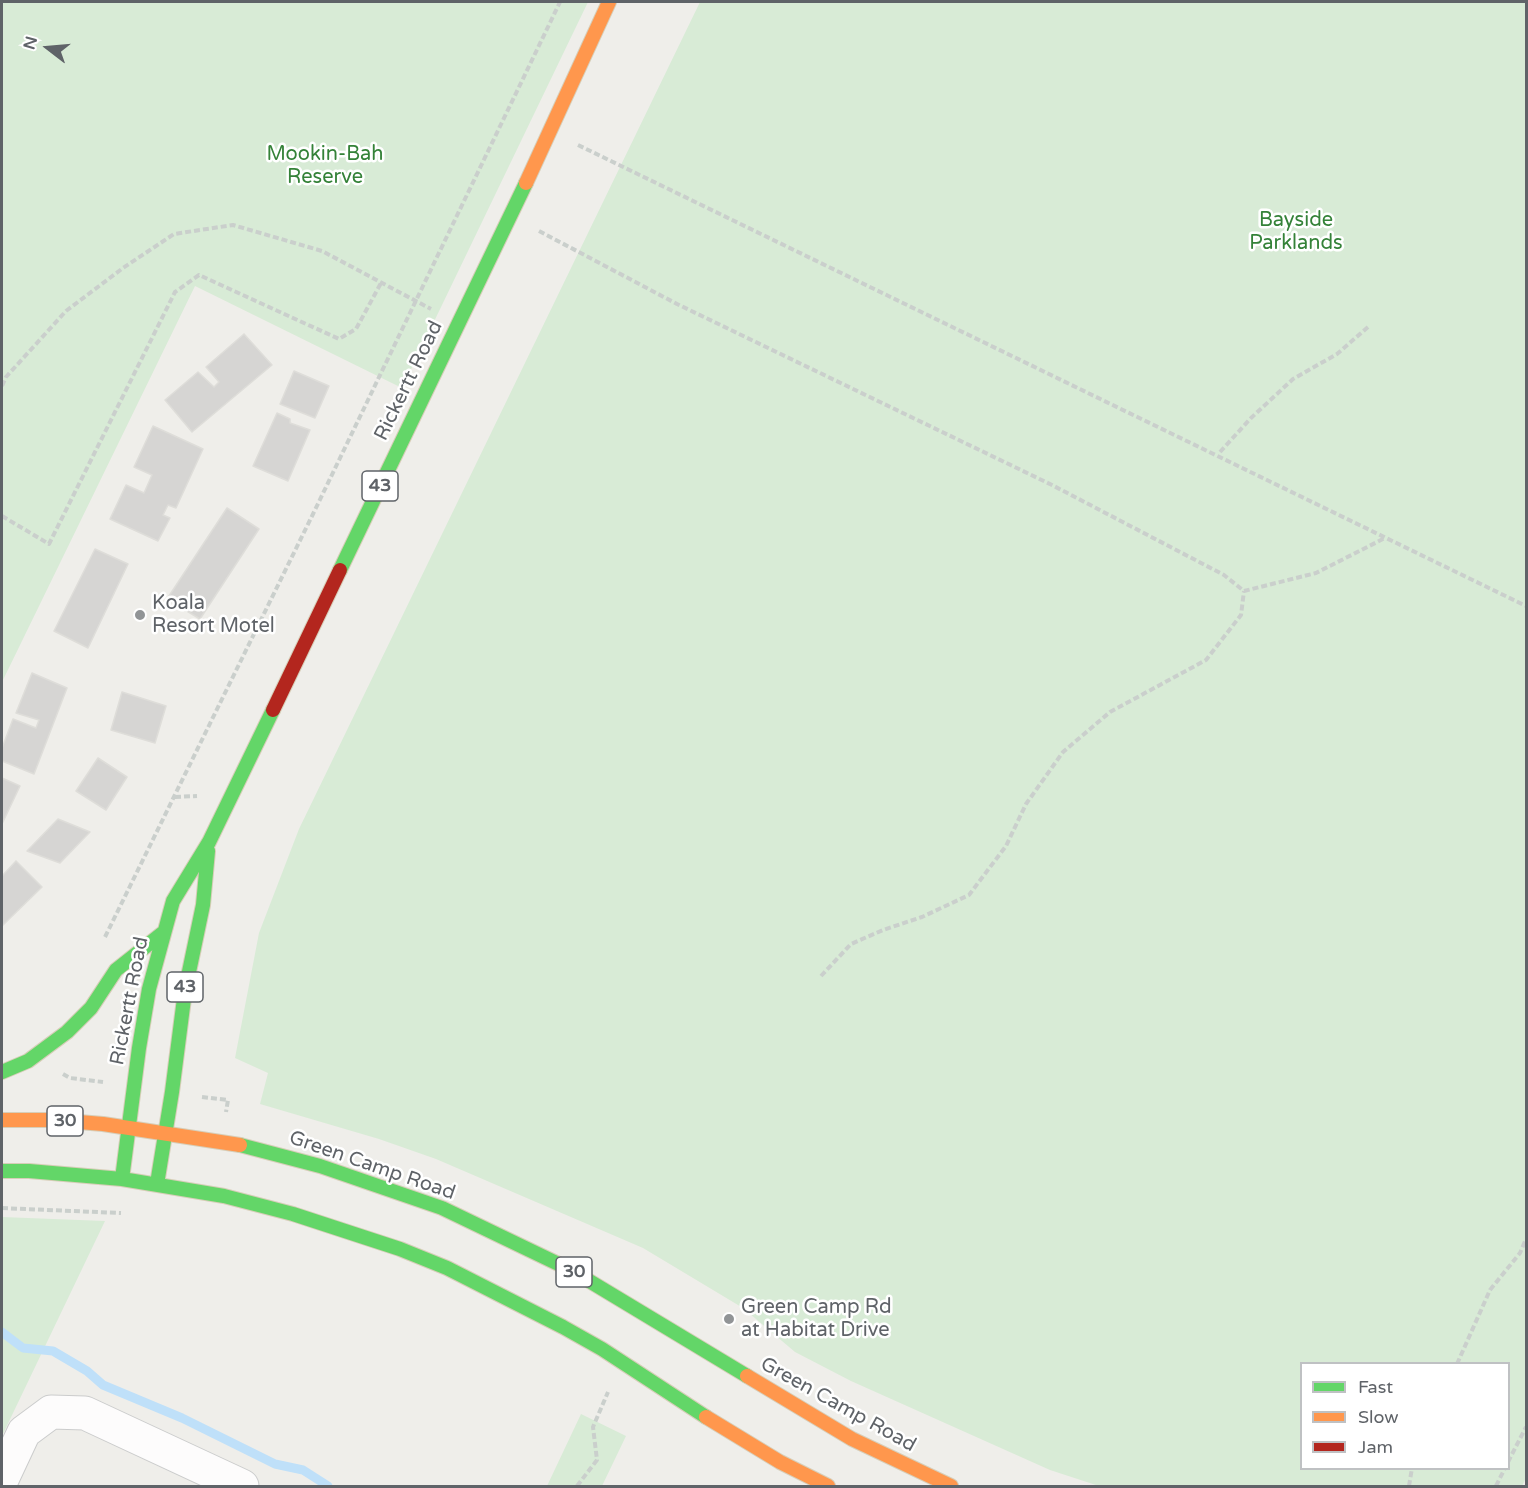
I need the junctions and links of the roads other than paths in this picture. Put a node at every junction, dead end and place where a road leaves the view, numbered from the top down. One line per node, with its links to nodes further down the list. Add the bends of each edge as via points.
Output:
1 (609, 2): 2 (main road, Rickertt Road / 43, via 511,216)
2 (209, 842): 3 (main road, Rickertt Road / 43, via 173,901); 7 (main road, Rickertt Road / 43, via 203,905 185,991)
3 (164, 932): 4 (main road, via 116,970 92,1008 67,1032 28,1061); 6 (main road, Rickertt Road, via 149,989)
4 (2, 1072)
5 (2, 1120): 6 (main road, Green Camp Road / 30, via 54,1120)
6 (128, 1128): 7 (main road, Green Camp Road / 30); 9 (main road, Rickertt Road)
7 (166, 1133): 10 (main road, Rickertt Road / 43); 14 (main road, Green Camp Road / 30, via 240,1145 320,1166 442,1208 571,1270 852,1439)
8 (2, 1171): 9 (main road)
9 (122, 1179): 10 (main road)
10 (158, 1184): 13 (main road, via 293,1214 447,1268 602,1348 707,1418)
11 (2, 1479): 12 (street, via 24,1432 51,1412 85,1413)
12 (242, 1486)
13 (828, 1486)
14 (951, 1486)

